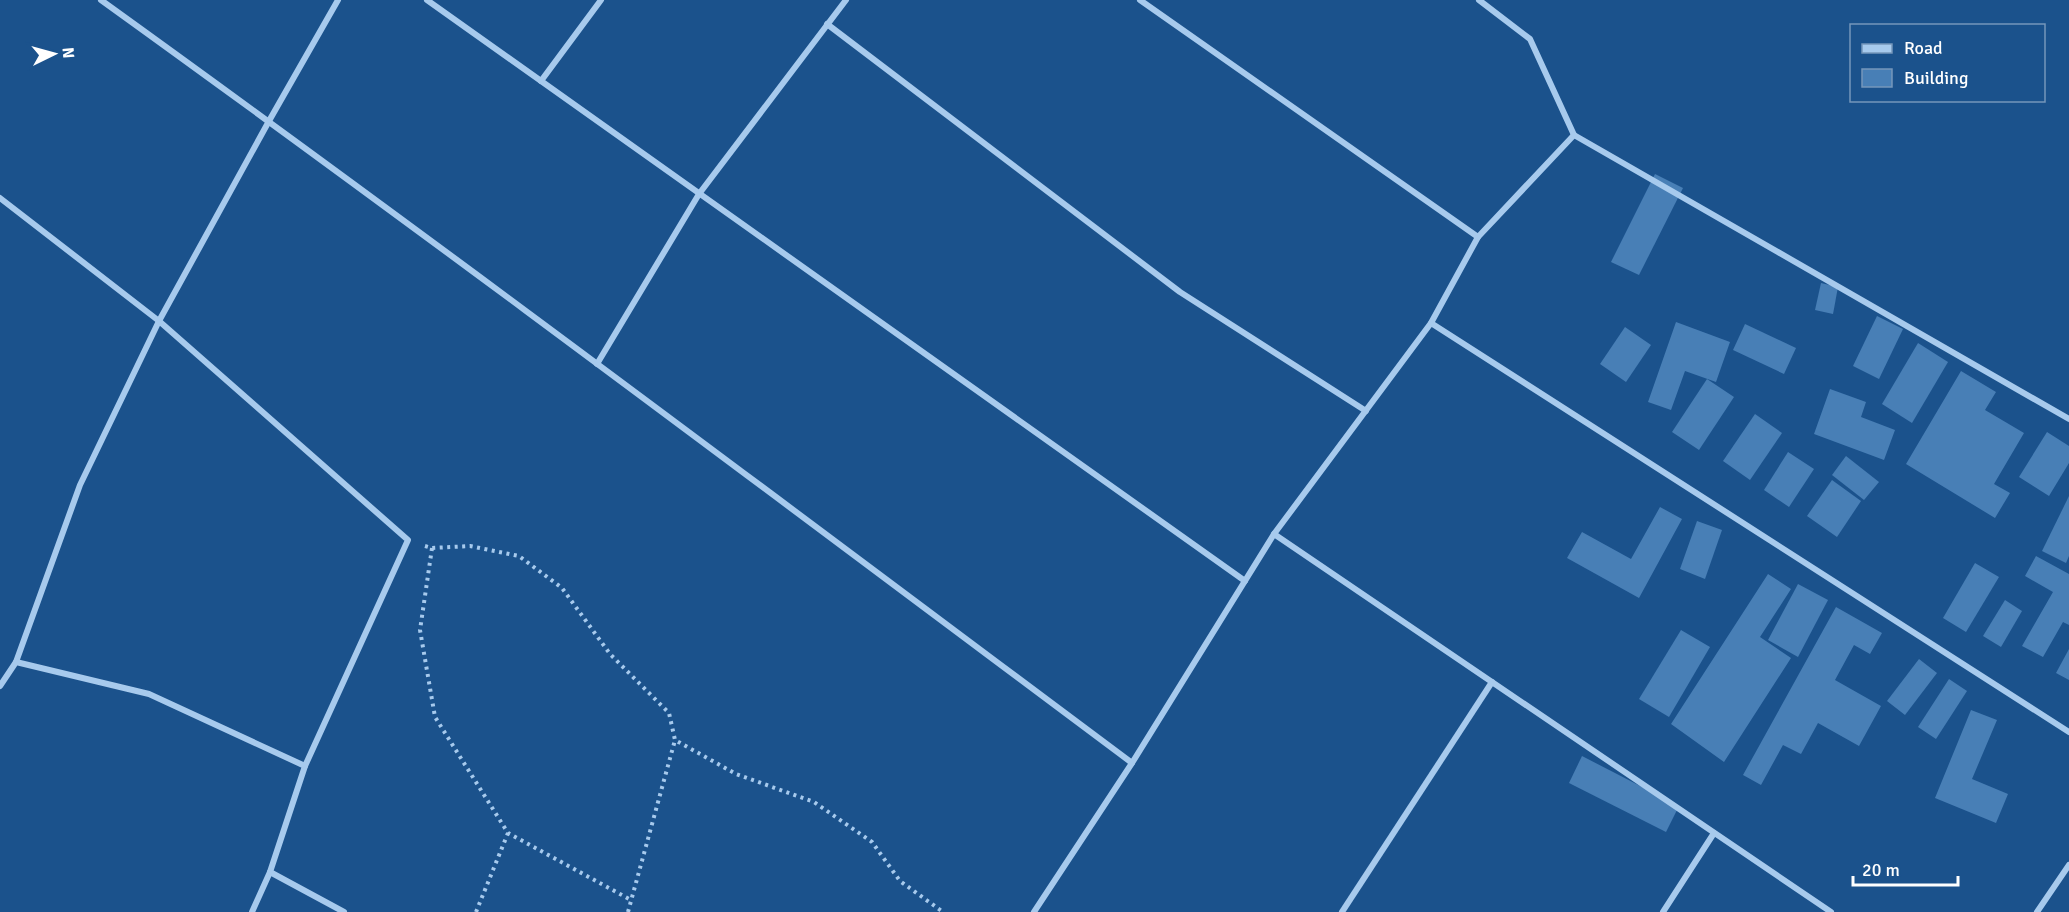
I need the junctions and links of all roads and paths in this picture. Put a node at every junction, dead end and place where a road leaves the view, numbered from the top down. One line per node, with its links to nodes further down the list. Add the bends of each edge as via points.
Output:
1 (101, 0): 10 (street)
2 (338, 0): 10 (street)
3 (427, 0): 9 (street)
4 (602, 0): 9 (street)
5 (846, 0): 8 (street)
6 (1140, 0): 14 (street)
7 (1479, 0): 11 (street, via 1530,39)
8 (827, 24): 12 (street); 18 (street, via 1180,292)
9 (541, 81): 12 (street)
10 (269, 121): 15 (street); 17 (street)
11 (1574, 135): 14 (street); 19 (street)
12 (699, 194): 17 (street); 23 (street)
13 (0, 198): 15 (street)
14 (1478, 237): 16 (street)
15 (159, 321): 21 (street); 24 (street, via 80,485)
16 (1431, 323): 18 (street); 27 (street)
17 (597, 364): 29 (street)
18 (1366, 411): 20 (street)
19 (2069, 419)
20 (1274, 534): 23 (street); 25 (street)
21 (408, 540): 22 (path); 30 (street)
22 (432, 548): 28 (path, via 470,546 519,556 562,588 610,654 669,713); 31 (path, via 420,630 435,717)
23 (1245, 581): 29 (street)
24 (16, 662): 26 (street); 30 (street, via 149,694)
25 (1492, 682): 32 (street); 42 (street)
26 (0, 686)
27 (2069, 732)
28 (675, 740): 35 (path); 40 (path, via 735,774 814,802 872,842 900,881)
29 (1132, 763): 41 (street)
30 (305, 766): 34 (street)
31 (508, 833): 35 (path); 38 (path)
32 (1714, 833): 43 (street); 44 (street)
33 (2069, 865): 45 (street)
34 (270, 872): 36 (street); 37 (street)
35 (631, 900): 39 (path)
36 (252, 912)
37 (344, 912)
38 (476, 912)
39 (628, 912)
40 (943, 912)
41 (1034, 912)
42 (1342, 912)
43 (1663, 912)
44 (1831, 912)
45 (2037, 912)

